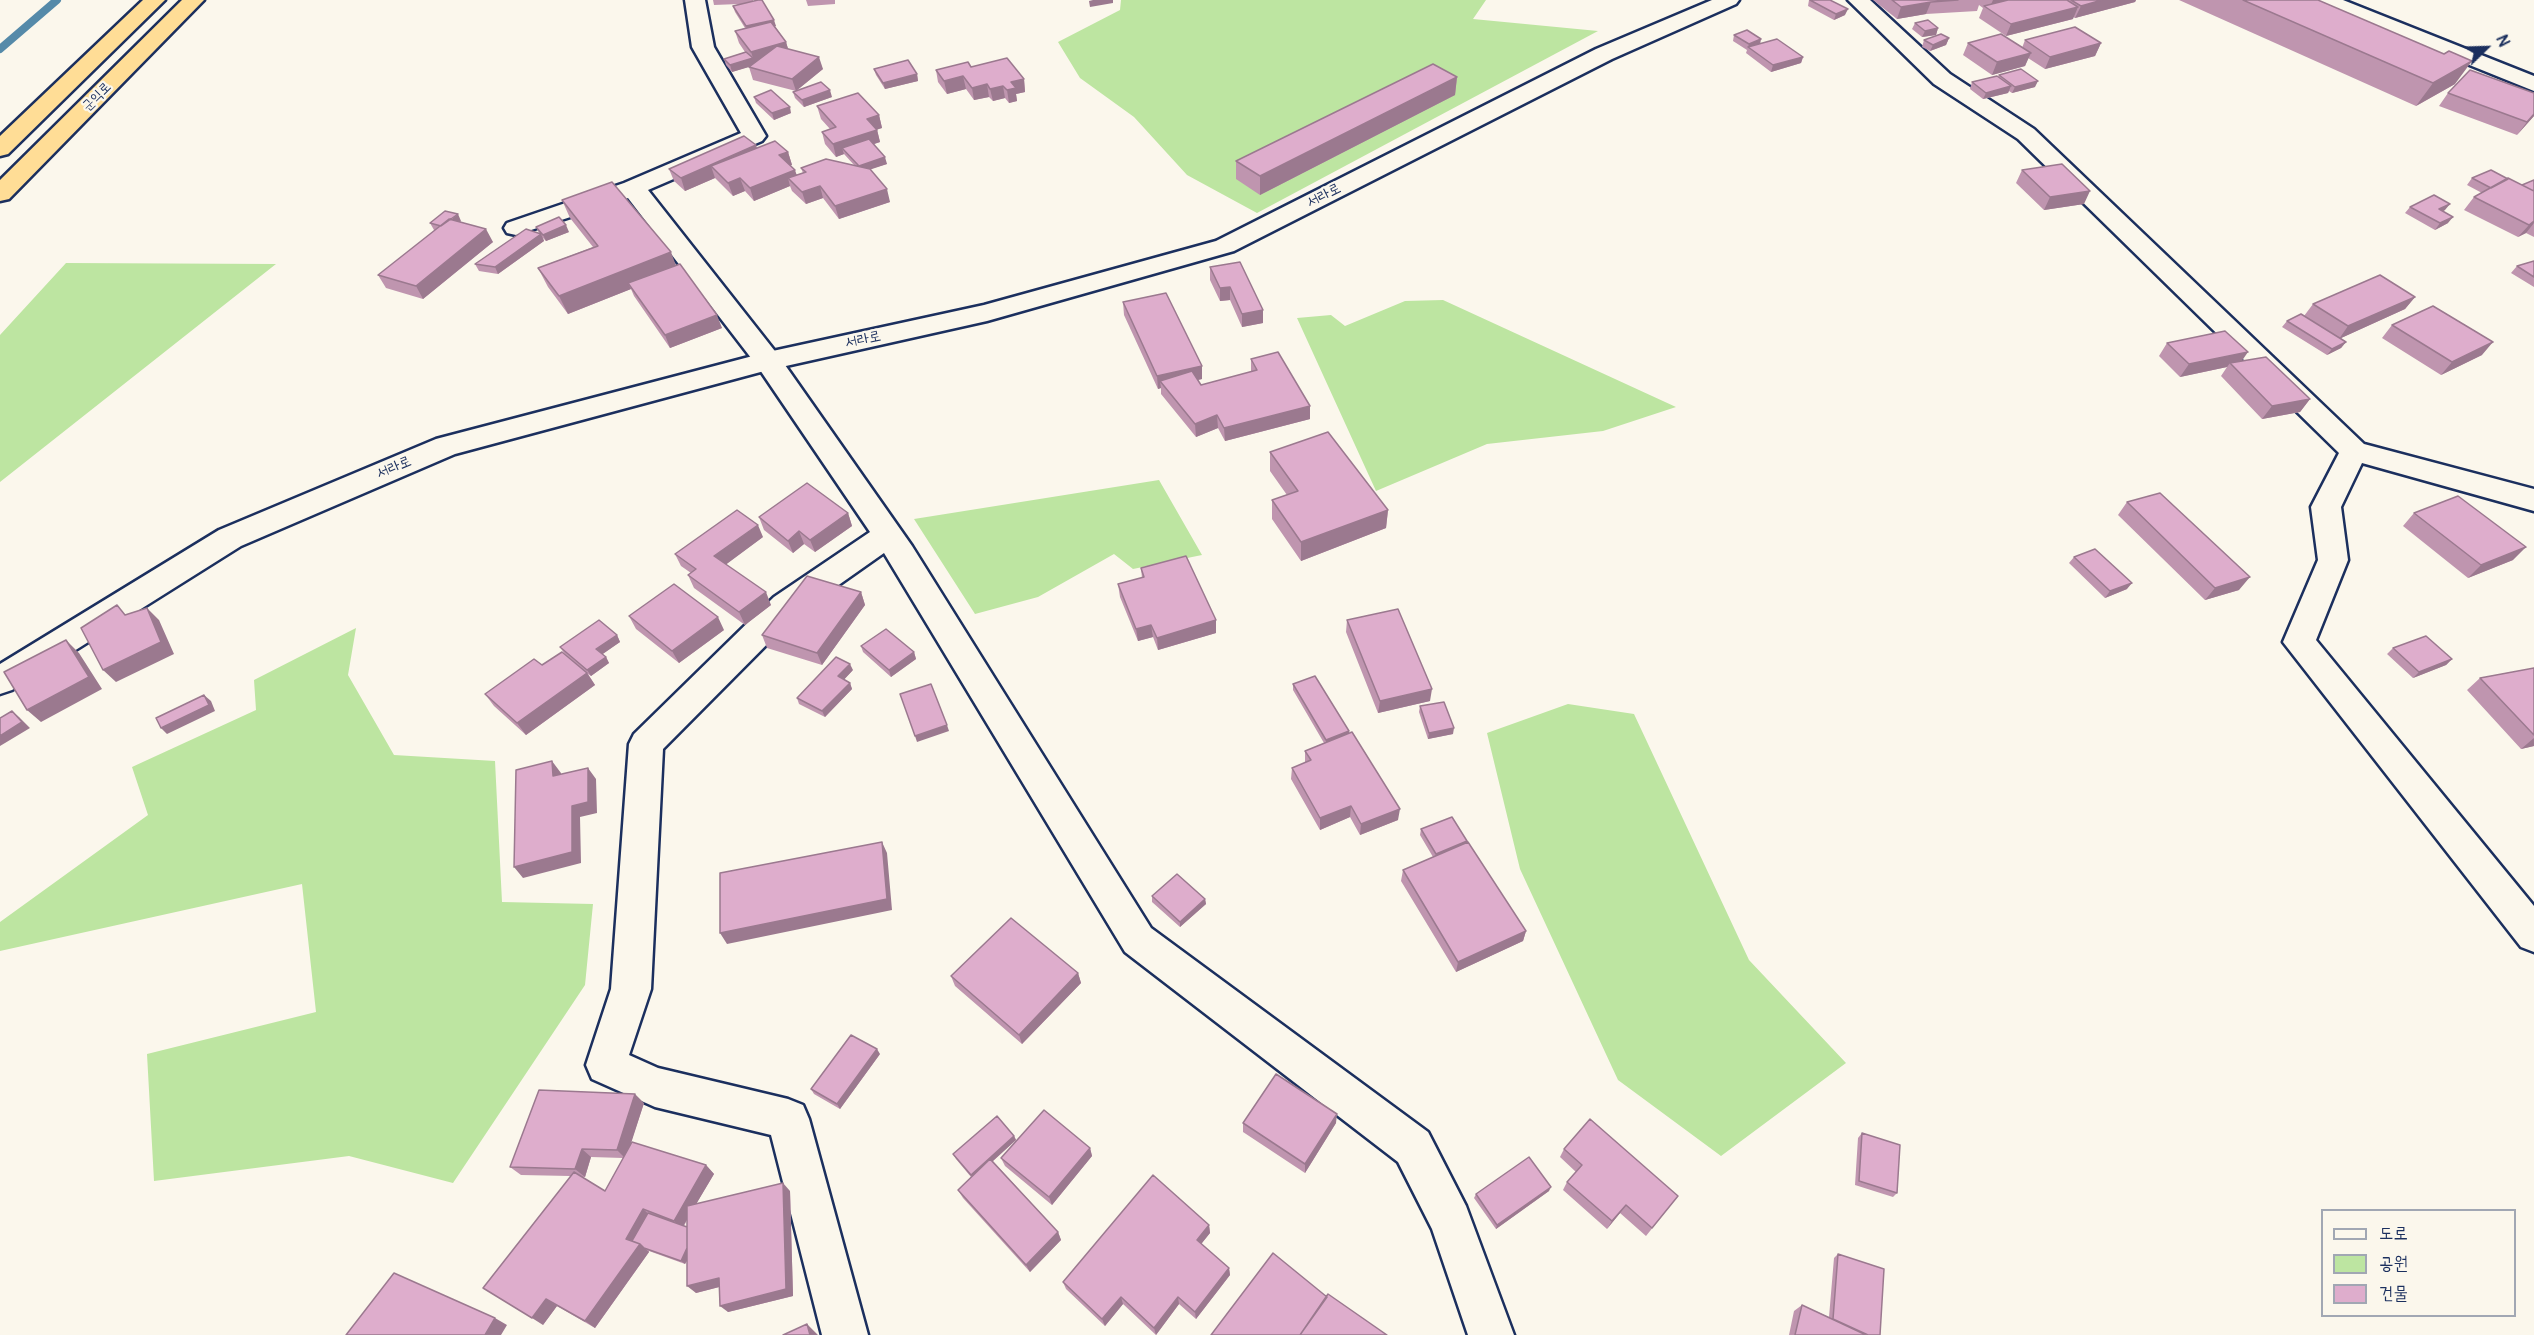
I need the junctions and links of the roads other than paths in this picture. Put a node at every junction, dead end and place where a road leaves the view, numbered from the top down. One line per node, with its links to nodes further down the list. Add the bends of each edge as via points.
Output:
1 (155, 0): 8 (highway, 군익로)
2 (194, 0): 10 (highway, 군익로)
3 (695, 0): 9 (street, via 703,47 754,136)
4 (1729, 0): 12 (street, 서라로, via 1604,54 1225,246 987,313)
5 (1858, 0): 13 (street, via 1942,79 2026,134)
6 (2325, 0): 7 (street)
7 (2534, 84)
8 (0, 149)
9 (633, 188): 11 (street); 12 (street)
10 (0, 194)
11 (516, 228)
12 (768, 361): 15 (street); 16 (street, 서라로, via 446,446 230,538)
13 (2354, 451): 14 (street); 17 (street, via 2326,507 2333,560 2299,642)
14 (2534, 500)
15 (887, 536): 18 (street, via 785,606 646,744 630,989 606,1065 655,1087 788,1119); 19 (street, via 1138,940 1413,1147 1450,1221)
16 (0, 681)
17 (2534, 934)
18 (845, 1335)
19 (1491, 1335)

